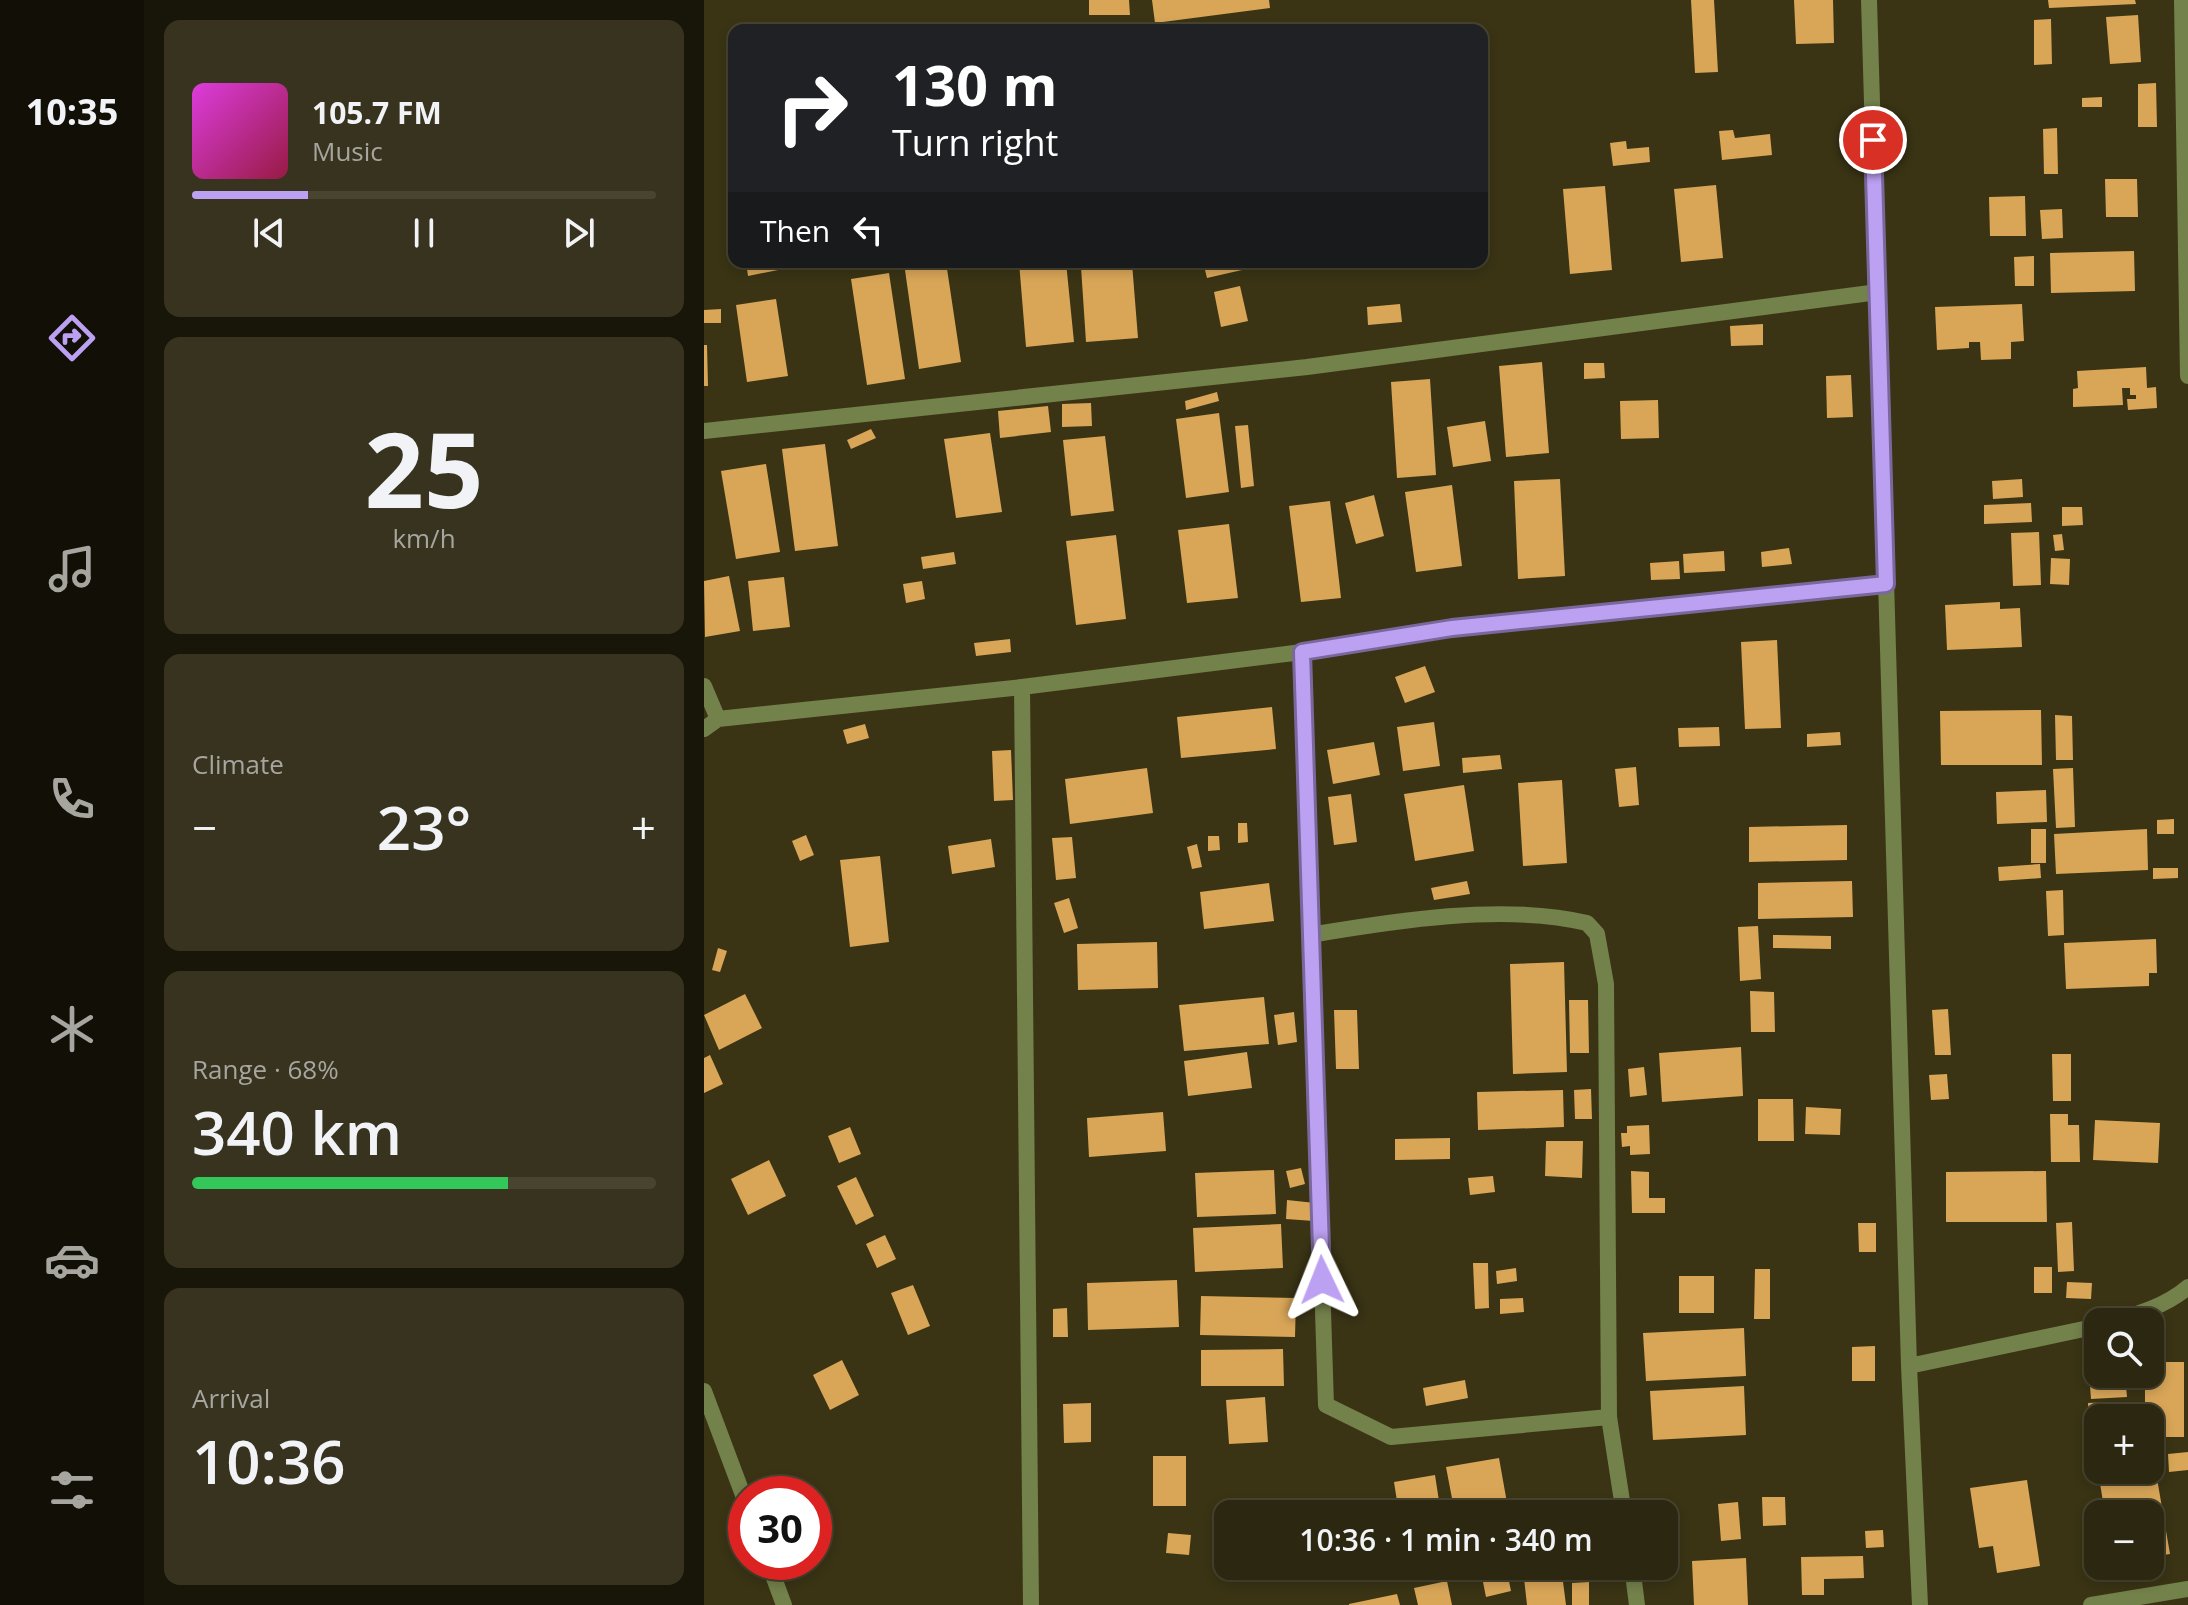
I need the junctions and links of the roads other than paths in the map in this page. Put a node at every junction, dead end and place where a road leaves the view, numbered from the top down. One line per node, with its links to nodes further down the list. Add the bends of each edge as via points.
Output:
1 (1869, 0): 3 (street)
2 (2182, 0): 4 (street)
3 (1878, 292): 5 (street, via 1307,367); 6 (street)
4 (2188, 376)
5 (704, 431)
6 (1886, 584): 7 (street, via 1452,628); 15 (street)
7 (1302, 652): 9 (street); 11 (street)
8 (704, 686): 10 (street)
9 (1022, 687): 10 (street); 24 (street)
10 (711, 724)
11 (1310, 935): 17 (street, via 1326,1405 1391,1437); 17 (street, via 1397,920 1526,915 1587,923 1597,934 1606,984)
12 (2188, 1287): 13 (street)
13 (2152, 1308)
14 (2084, 1329): 15 (street)
15 (1909, 1366): 26 (street)
16 (704, 1391): 18 (street)
17 (1609, 1417): 19 (street)
18 (736, 1476)
19 (1622, 1500)
20 (775, 1580): 23 (street)
21 (1634, 1580): 25 (street)
22 (2188, 1589): 27 (street)
23 (784, 1605)
24 (1031, 1605)
25 (1637, 1605)
26 (1920, 1605)
27 (2091, 1605)

